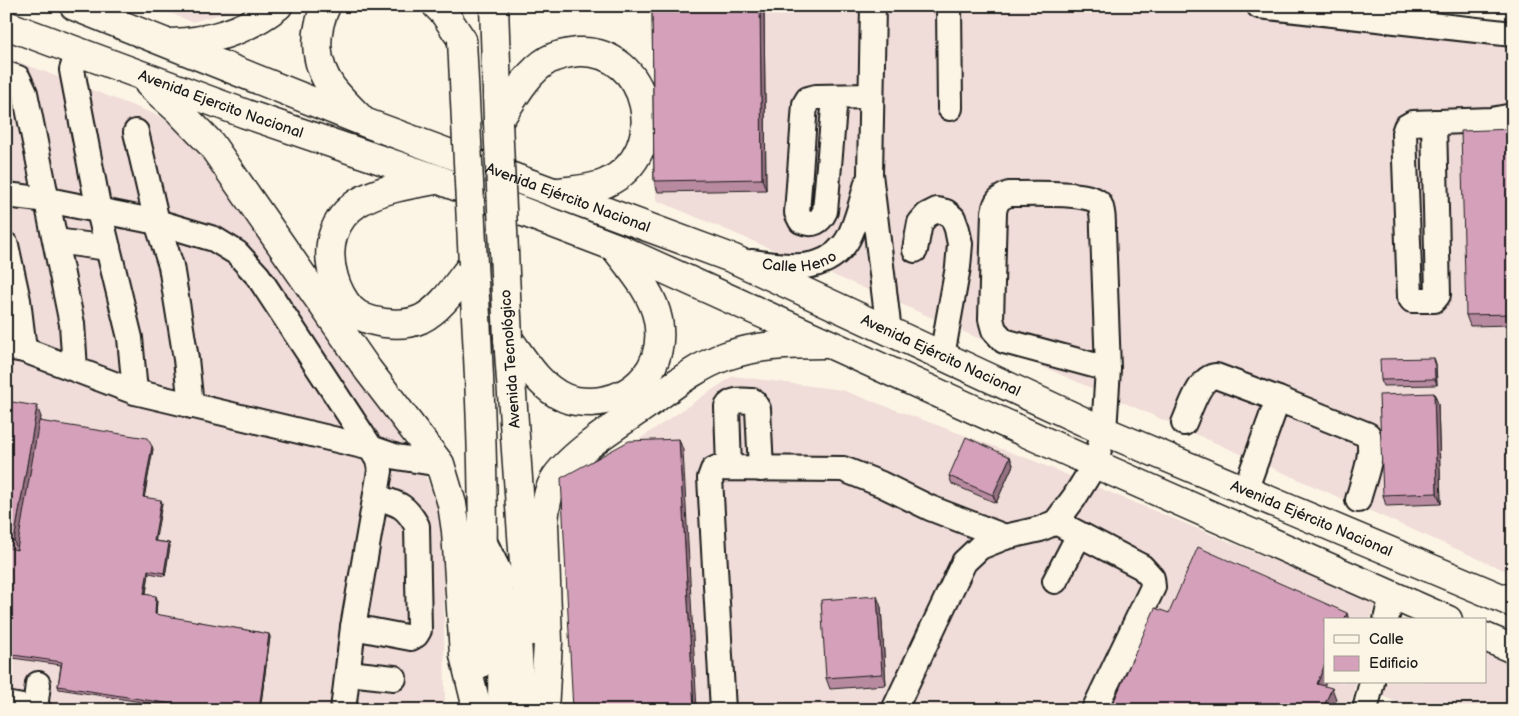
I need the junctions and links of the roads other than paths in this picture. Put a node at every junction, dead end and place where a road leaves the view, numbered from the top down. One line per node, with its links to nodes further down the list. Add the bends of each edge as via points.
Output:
1 (74, 6): 14 (main road)
2 (278, 6): 14 (main road, via 265,16 216,37)
3 (326, 6): 22 (main road, via 316,39 318,56 332,88)
4 (437, 6): 13 (main road)
5 (460, 6): 13 (main road, Avenida Tecnológico)
6 (494, 6): 23 (main road, Avenida Tecnológico)
7 (873, 6): 18 (street, Calle Heno)
8 (949, 6): 20 (street)
9 (1259, 6): 10 (street)
10 (1429, 15): 12 (street)
11 (6, 25): 15 (main road, Avenida Ejercito Nacional)
12 (1513, 34)
13 (462, 40): 39 (main road, Avenida Tecnológico, bridge)
14 (164, 43): 22 (main road)
15 (78, 51): 16 (main road, Avenida Ejercito Nacional); 31 (street, via 72,70)
16 (137, 73): 27 (main road, Avenida Ejercito Nacional); 53 (main road, via 210,144 368,370)
17 (6, 74): 30 (street, via 18,78 23,86)
18 (871, 96): 19 (street); 26 (street, Calle Heno)
19 (834, 97)
20 (950, 108)
21 (1511, 118): 24 (street)
22 (364, 122): 28 (main road, Avenida Ejército Nacional)
23 (498, 122): 28 (main road, via 536,69 568,53 603,55 619,64 633,79 646,112 645,135 637,158 622,174 605,184); 41 (main road, Avenida Tecnológico, bridge)
24 (1434, 122): 24 (street, via 1414,123 1406,127 1404,133 1410,297 1415,301 1434,300 1438,295)
25 (136, 132): 32 (street)
26 (870, 174): 38 (street, Calle Heno, via 845,244 830,257 814,266 788,267); 40 (street, Calle Heno)
27 (437, 179): 35 (main road, Avenida Ejército Nacional); 39 (main road, via 372,195 342,216 329,246 331,269 338,289 350,308 368,318 395,324 410,322 438,306)
28 (556, 192): 38 (main road, Avenida Ejército Nacional)
29 (6, 195): 30 (street)
30 (48, 200): 31 (street); 33 (street)
31 (99, 211): 32 (street); 36 (street)
32 (157, 222): 49 (street, via 171,266); 52 (street, via 214,239 236,253 258,276)
33 (56, 241): 36 (street); 45 (street, via 72,324)
34 (6, 245): 43 (street, via 18,300)
35 (615, 247): 41 (main road, via 653,303 658,320 656,360 645,379 634,389 601,401 567,399 550,390 535,376); 42 (main road, Avenida Ejército Nacional)
36 (108, 248): 47 (street, via 130,338)
37 (915, 250): 44 (street, via 920,223 927,215 937,210 953,218 960,244)
38 (734, 260): 40 (main road, Avenida Ejército Nacional)
39 (473, 264): 76 (main road, Avenida Tecnológico, via 478,352)
40 (889, 332): 44 (main road, Avenida Ejército Nacional)
41 (508, 338): 63 (main road, Avenida Tecnológico)
42 (832, 344): 54 (main road, Avenida Ejército Nacional); 81 (main road, via 794,344 726,356 702,368 610,430 556,478 544,524 548,642)
43 (15, 348): 45 (street)
44 (942, 356): 51 (main road, Avenida Ejército Nacional)
45 (75, 369): 47 (street)
46 (1108, 369): 46 (street, via 1004,341 994,330 991,319 994,212 1000,197 1010,194 1081,195 1098,202 1102,210); 51 (street)
47 (135, 392): 49 (street)
48 (1278, 399): 50 (street, via 1211,376 1199,390); 57 (street); 59 (street, via 1368,435 1370,454)
49 (191, 406): 52 (street)
50 (1184, 423)
51 (1104, 432): 54 (street); 57 (main road, Avenida Ejército Nacional)
52 (372, 448): 53 (street, via 397,457); 58 (street, via 380,471)
53 (440, 464): 76 (main road, via 456,530 464,655)
54 (1094, 464): 60 (street); 66 (main road, Avenida Ejército Nacional)
55 (729, 468): 56 (street); 56 (street, via 727,407 734,401 753,401 756,404); 82 (street, via 713,470 710,478)
56 (761, 469): 62 (street, via 843,469)
57 (1246, 491): 65 (main road, Avenida Ejército Nacional)
58 (376, 497): 68 (street); 68 (street, via 401,506 410,513 417,526 418,630 411,638)
59 (1358, 500)
60 (1056, 522): 61 (street); 62 (street)
61 (1079, 535): 64 (street); 84 (street, via 1142,567 1152,578 1153,587)
62 (1006, 537): 83 (street, via 980,547 964,562)
63 (523, 546): 80 (street, via 516,576); 81 (main road, Avenida Tecnológico)
64 (1055, 581)
65 (1513, 603)
66 (1389, 607): 67 (main road, Avenida Ejército Nacional)
67 (1439, 618)
68 (353, 627): 71 (street)
69 (1486, 637): 70 (main road)
70 (1513, 649)
71 (348, 673): 72 (street); 79 (street)
72 (394, 678)
73 (38, 684): 77 (street)
74 (1372, 684): 85 (street)
75 (6, 704): 77 (street)
76 (484, 708)
77 (35, 709): 78 (street)
78 (39, 710)
79 (343, 710)
80 (523, 710)
81 (544, 710)
82 (723, 710)
83 (894, 710)
84 (1094, 710)
85 (1365, 710)

